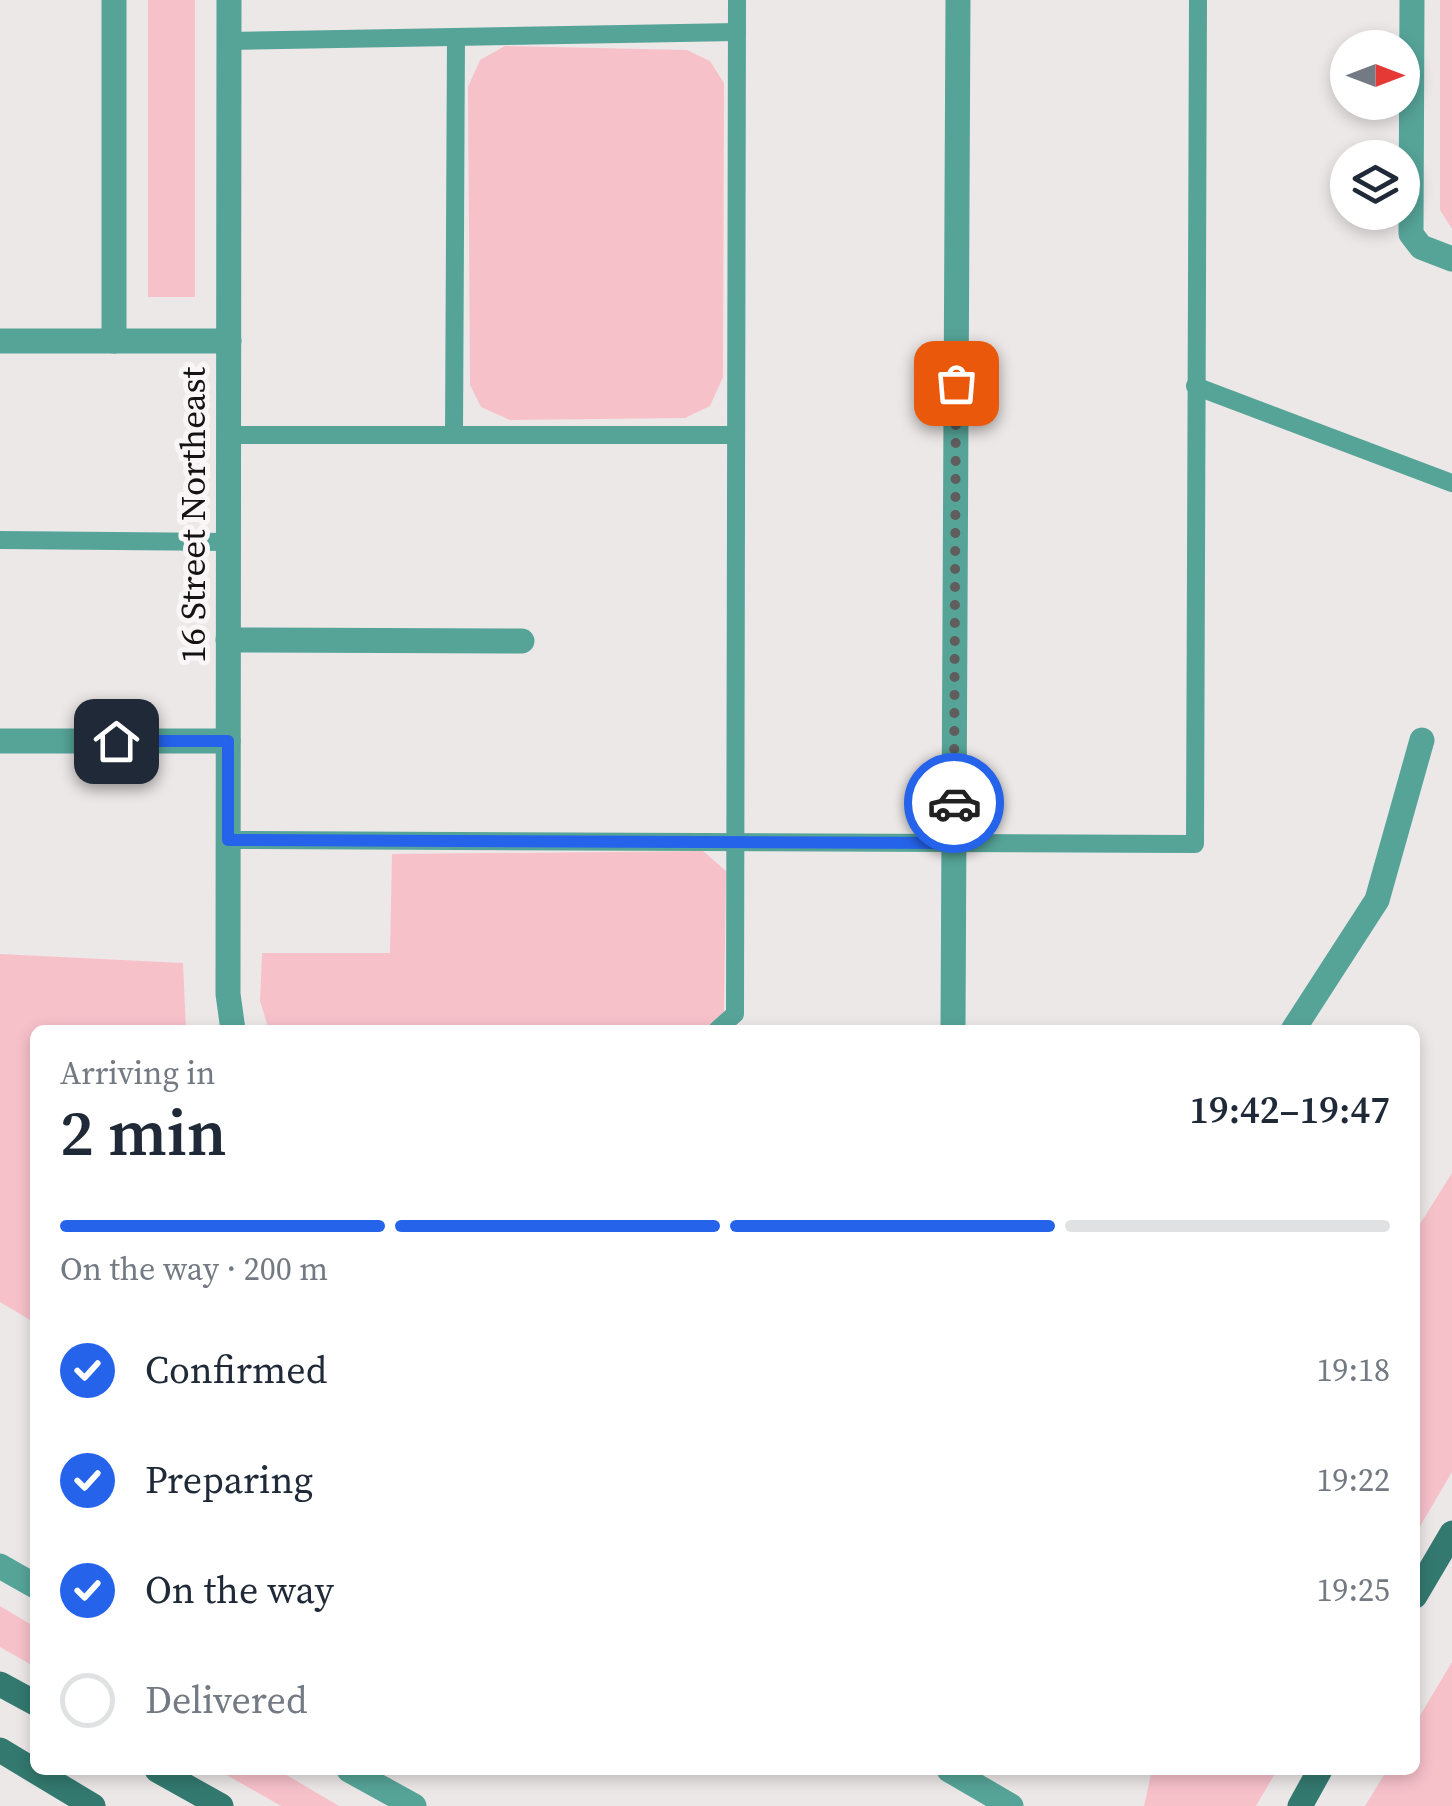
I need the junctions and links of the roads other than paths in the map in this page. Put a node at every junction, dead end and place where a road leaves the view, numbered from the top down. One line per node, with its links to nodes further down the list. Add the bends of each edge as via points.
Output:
1 (114, 0): 11 (street)
2 (229, 0): 9 (street, 16 Street Northeast)
3 (737, 0): 7 (lane)
4 (958, 0): 28 (street)
5 (1198, 0): 14 (lane)
6 (1412, 0): 10 (street, via 1412,234 1420,248)
7 (737, 32): 8 (lane); 17 (lane)
8 (456, 37): 9 (lane); 15 (lane)
9 (228, 41): 13 (street, 16 Street Northeast)
10 (1452, 260)
11 (114, 340): 12 (street); 13 (street)
12 (0, 341)
13 (228, 341): 16 (street, 16 Street Northeast)
14 (1195, 386): 18 (lane); 28 (lane, via 1195,844)
15 (454, 433): 16 (lane); 17 (lane)
16 (228, 435): 20 (street, 16 Street Northeast)
17 (736, 435): 27 (lane)
18 (1452, 483)
19 (0, 540): 20 (lane)
20 (228, 542): 21 (street, 16 Street Northeast)
21 (228, 640): 22 (street); 25 (street, 16 Street Northeast)
22 (522, 641)
23 (1422, 740): 32 (street, via 1377,900)
24 (0, 741): 25 (street)
25 (228, 741): 26 (street, 16 Street Northeast)
26 (228, 840): 27 (lane); 29 (street, 16 Street Northeast)
27 (735, 842): 28 (lane); 30 (lane, via 735,1014)
28 (953, 843): 31 (street)
29 (232, 1025)
30 (722, 1025)
31 (953, 1025)
32 (1297, 1025)
33 (1452, 1533): 36 (main road)
34 (0, 1566): 35 (street)
35 (30, 1583)
36 (1420, 1587)
37 (0, 1684): 38 (main road)
38 (30, 1700)
39 (0, 1750): 40 (main road)
40 (24, 1765): 41 (main road); 42 (main road)
41 (30, 1769)
42 (30, 1771)
43 (33, 1775): 50 (main road)
44 (41, 1775): 51 (main road)
45 (162, 1775): 49 (main road)
46 (359, 1775): 53 (street)
47 (958, 1775): 54 (street)
48 (1317, 1775): 55 (main road)
49 (192, 1799): 52 (main road)
50 (62, 1806)
51 (92, 1806)
52 (221, 1806)
53 (414, 1806)
54 (1011, 1806)
55 (1300, 1806)

